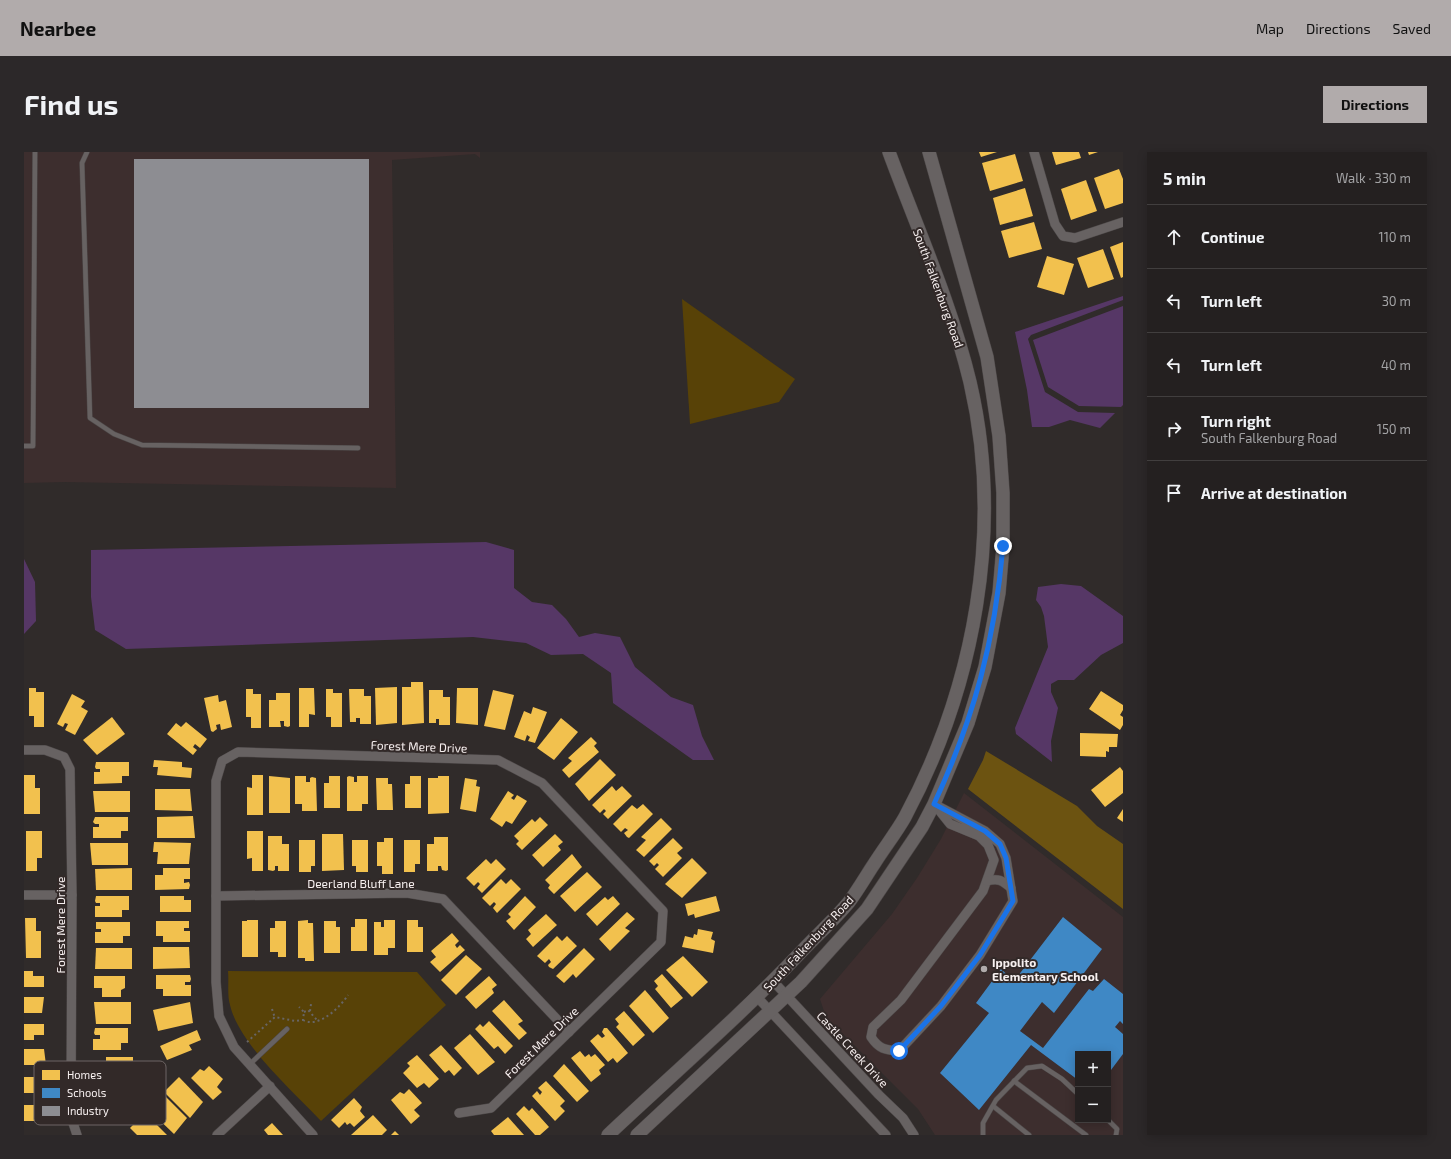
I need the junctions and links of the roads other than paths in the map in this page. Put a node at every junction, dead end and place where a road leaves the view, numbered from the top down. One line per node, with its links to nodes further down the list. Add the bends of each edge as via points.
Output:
1 (35, 152): 7 (lane, via 33,446)
2 (87, 152): 8 (lane, via 82,163 90,418 114,434 142,445)
3 (889, 152): 9 (street, South Falkenburg Road, via 957,334 978,427 984,492 979,591 965,663)
4 (929, 152): 11 (street, South Falkenburg Road, via 987,357 999,436 1004,493 999,593 985,667 968,723)
5 (1034, 152): 6 (street, via 1055,224 1063,236 1076,238)
6 (1123, 222)
7 (24, 446)
8 (358, 448)
9 (949, 717): 11 (street, via 947,736 928,784 928,795); 17 (street, South Falkenburg Road, via 931,763 904,819 883,851 848,902)
10 (24, 750): 15 (street, Forest Mere Drive, via 45,750 64,757 70,769)
11 (934, 804): 12 (street, via 950,824 979,836 988,846 994,860); 13 (street, via 985,831 1000,844 1006,858); 18 (street, South Falkenburg Road, via 922,827 867,909)
12 (986, 881): 13 (street, via 996,879); 13 (street, via 983,891 918,980 873,1027 871,1037 878,1047 899,1051 941,1006 980,955 1009,909 1013,901)
13 (1011, 888)
14 (24, 895): 15 (street)
15 (72, 895): 23 (street, Forest Mere Drive)
16 (216, 896): 22 (street, Deerland Bluff Lane, via 407,894 444,899); 22 (street, Forest Mere Drive, via 216,781 222,761 238,752 498,760 542,783 663,911 661,942); 24 (street, Forest Mere Drive, via 216,982 219,1016 234,1047)
17 (773, 981): 18 (street, Castle Creek Drive); 19 (street, South Falkenburg Road)
18 (787, 996): 20 (street, South Falkenburg Road); 38 (street, Castle Creek Drive, via 903,1118)
19 (758, 997): 20 (street); 35 (street, South Falkenburg Road)
20 (770, 1011): 36 (street, South Falkenburg Road); 37 (street)
21 (287, 1029): 24 (lane)
22 (569, 1032): 29 (street, Forest Mere Drive, via 491,1108)
23 (71, 1061)
24 (250, 1064): 26 (street, Forest Mere Drive)
25 (1014, 1081): 27 (lane, via 1027,1068 1042,1066); 28 (lane); 41 (lane)
26 (270, 1086): 33 (street); 34 (street, Forest Mere Drive)
27 (1075, 1091)
28 (993, 1106): 39 (lane, via 983,1123); 40 (lane)
29 (458, 1113)
30 (1111, 1123): 42 (lane, via 1117,1129)
31 (73, 1125): 32 (street, Forest Mere Drive)
32 (77, 1135)
33 (217, 1135)
34 (313, 1135)
35 (608, 1135)
36 (637, 1135)
37 (886, 1135)
38 (914, 1135)
39 (983, 1135)
40 (1029, 1135)
41 (1086, 1135)
42 (1116, 1135)

